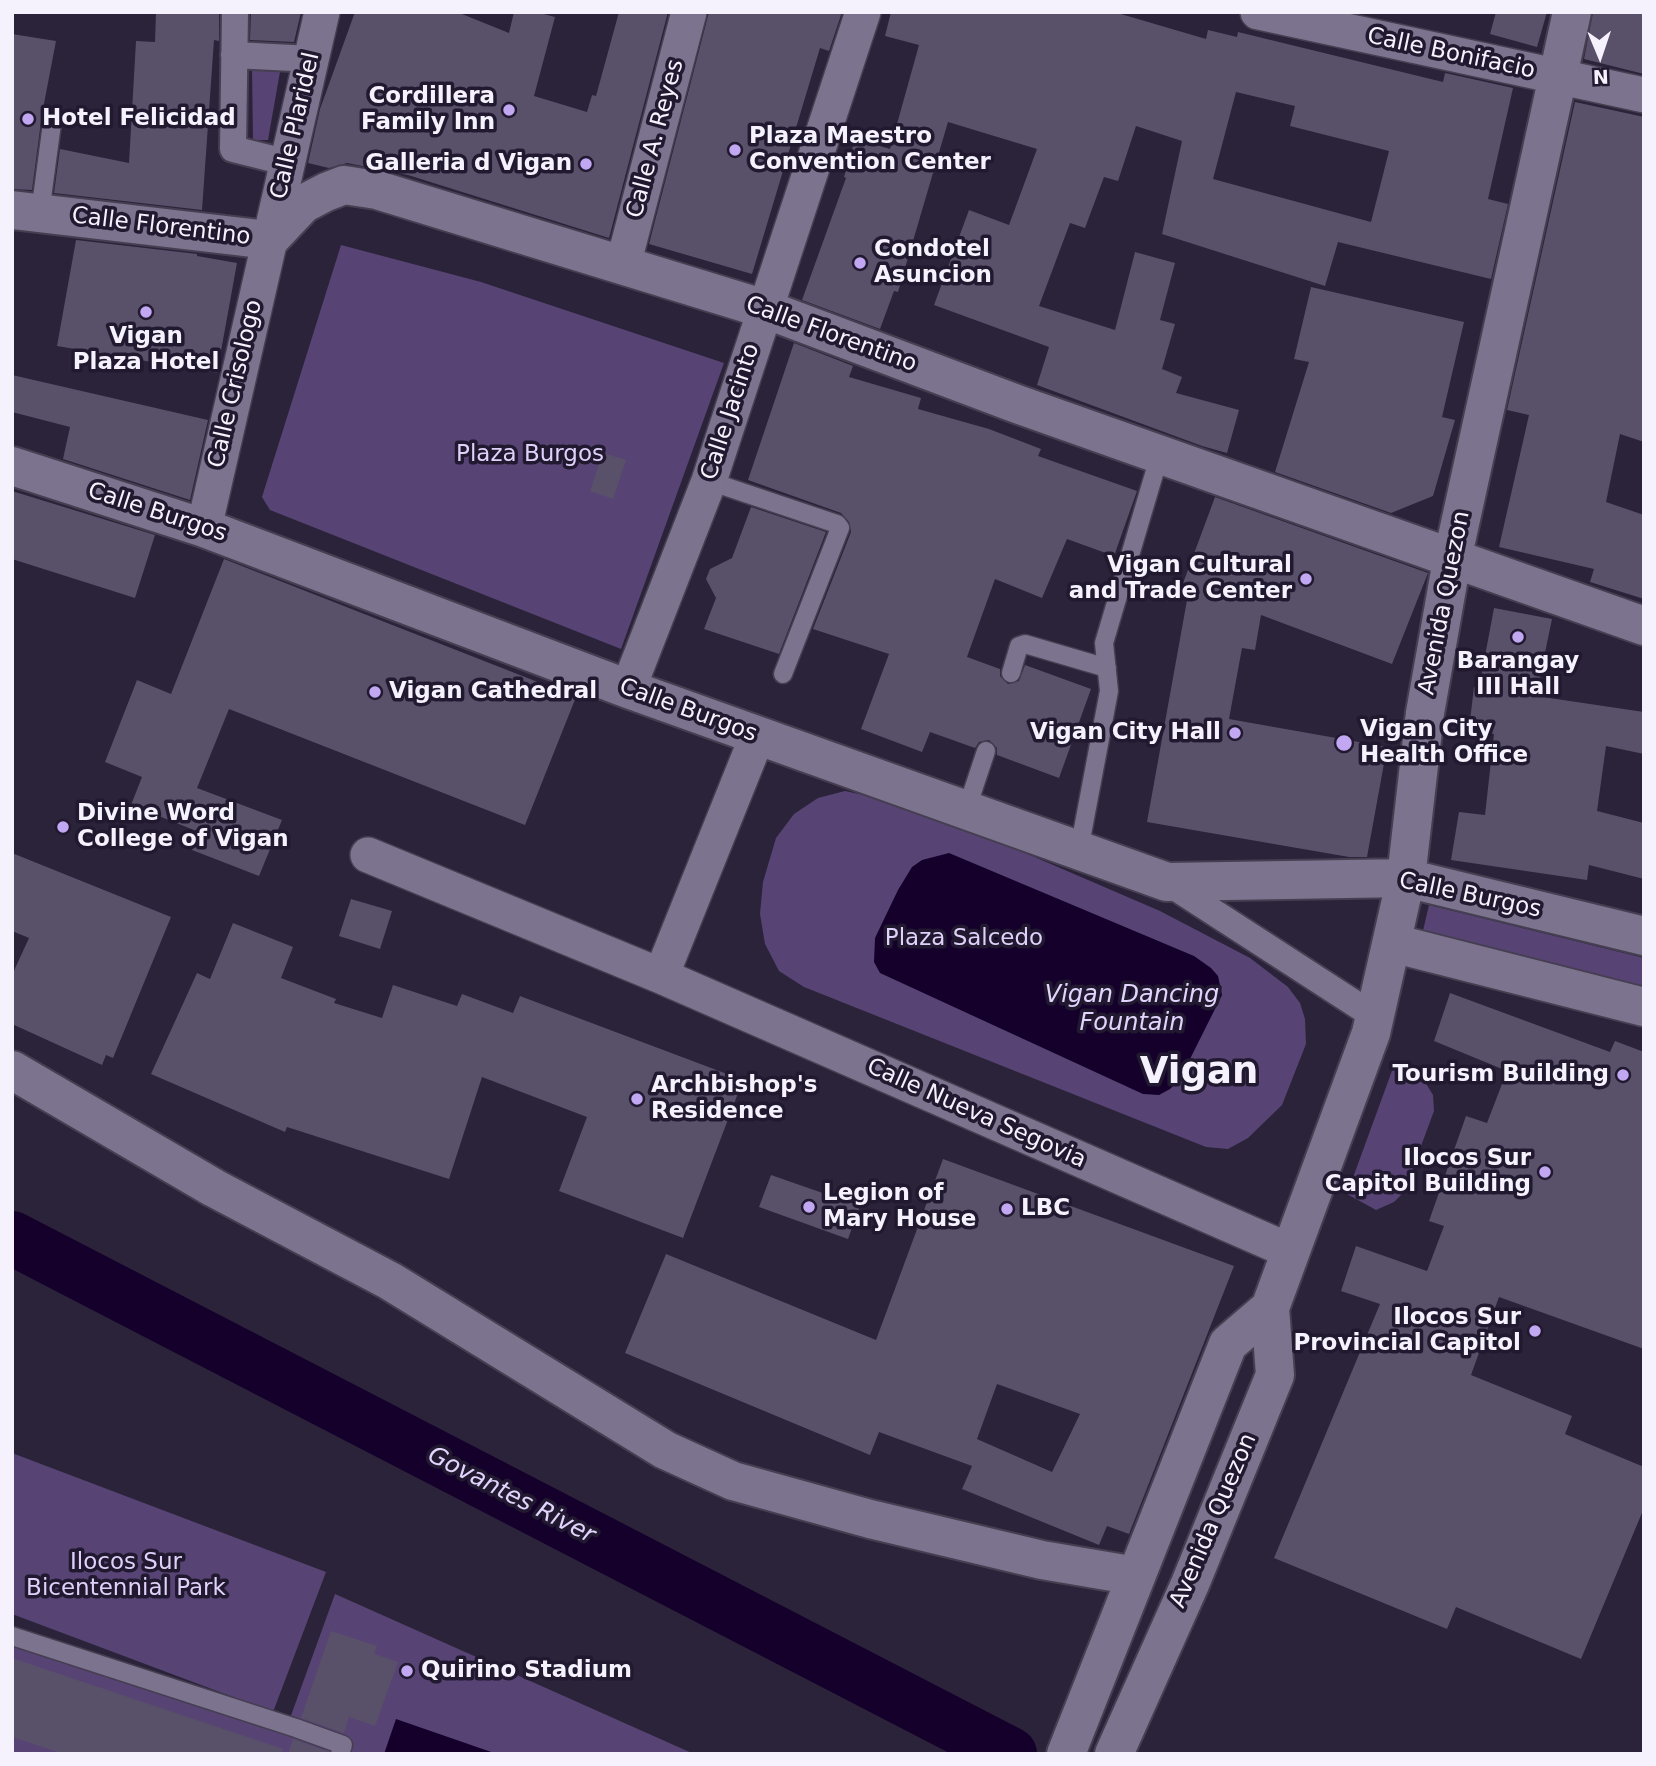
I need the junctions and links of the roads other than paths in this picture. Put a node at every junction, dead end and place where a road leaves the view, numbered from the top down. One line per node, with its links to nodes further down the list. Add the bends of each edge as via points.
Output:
1 (235, 12): 8 (street)
2 (322, 12): 9 (street, Calle Plaridel)
3 (689, 12): 16 (street, Calle A. Reyes)
4 (863, 12): 17 (street, Calle Jacinto)
5 (1258, 12): 7 (street, Calle Bonifacio)
6 (1572, 12): 10 (street, Avenida Quezon)
7 (1327, 20): 10 (street, Calle Bonifacio)
8 (234, 55): 9 (street); 13 (street, via 233,149)
9 (312, 60): 13 (street, Calle Plaridel)
10 (1558, 76): 11 (street, Calle Bonifacio); 22 (street, Avenida Quezon)
11 (1644, 95)
12 (53, 116): 14 (lane)
13 (289, 163): 15 (street, Calle Plaridel)
14 (26, 211): 15 (street, Calle Florentino)
15 (269, 240): 16 (street, Calle Florentino, via 303,204 344,186 377,190); 21 (street, Calle Crisologo)
16 (623, 265): 17 (street, Calle Florentino)
17 (765, 309): 18 (street, Calle Florentino); 20 (street, Calle Jacinto)
18 (1160, 454): 22 (street, Calle Florentino); 24 (lane, via 1104,643)
19 (12, 466): 21 (street, Calle Burgos)
20 (709, 481): 26 (lane, via 840,528); 27 (street, Calle Jacinto)
21 (204, 527): 27 (street, Calle Burgos)
22 (1452, 560): 23 (street, Calle Florentino); 33 (street, Avenida Quezon, via 1425,713)
23 (1644, 626)
24 (1108, 668): 25 (lane, via 1025,644 1019,646); 31 (lane, via 1105,724)
25 (1011, 673)
26 (783, 674)
27 (628, 689): 28 (street, Calle Burgos)
28 (757, 737): 30 (street, Calle Burgos); 37 (street)
29 (986, 751): 30 (lane)
30 (966, 811): 31 (street, Calle Burgos)
31 (1079, 850): 34 (street, Calle Burgos)
32 (368, 855): 37 (street, Calle Nueva Segovia)
33 (1406, 878): 34 (street, Calle Burgos); 35 (street, Calle Burgos); 36 (street, Avenida Quezon)
34 (1167, 882): 39 (street, Calle Burgos)
35 (1644, 936)
36 (1392, 943): 38 (street); 39 (street, Avenida Quezon)
37 (661, 976): 41 (street, Calle Nueva Segovia)
38 (1644, 1007)
39 (1374, 1016): 41 (street, Avenida Quezon)
40 (12, 1070): 43 (street, via 214,1188 390,1281 665,1450 733,1481 1029,1557)
41 (1292, 1252): 42 (street, Avenida Quezon)
42 (1270, 1308): 43 (street, Avenida Quezon, via 1228,1344); 46 (street, Avenida Quezon, via 1275,1375)
43 (1136, 1576): 45 (street, Avenida Quezon)
44 (12, 1636): 47 (lane, via 296,1728 343,1745)
45 (1089, 1698): 46 (street); 48 (street, Avenida Quezon)
46 (1125, 1729)
47 (340, 1754)
48 (1066, 1754)

